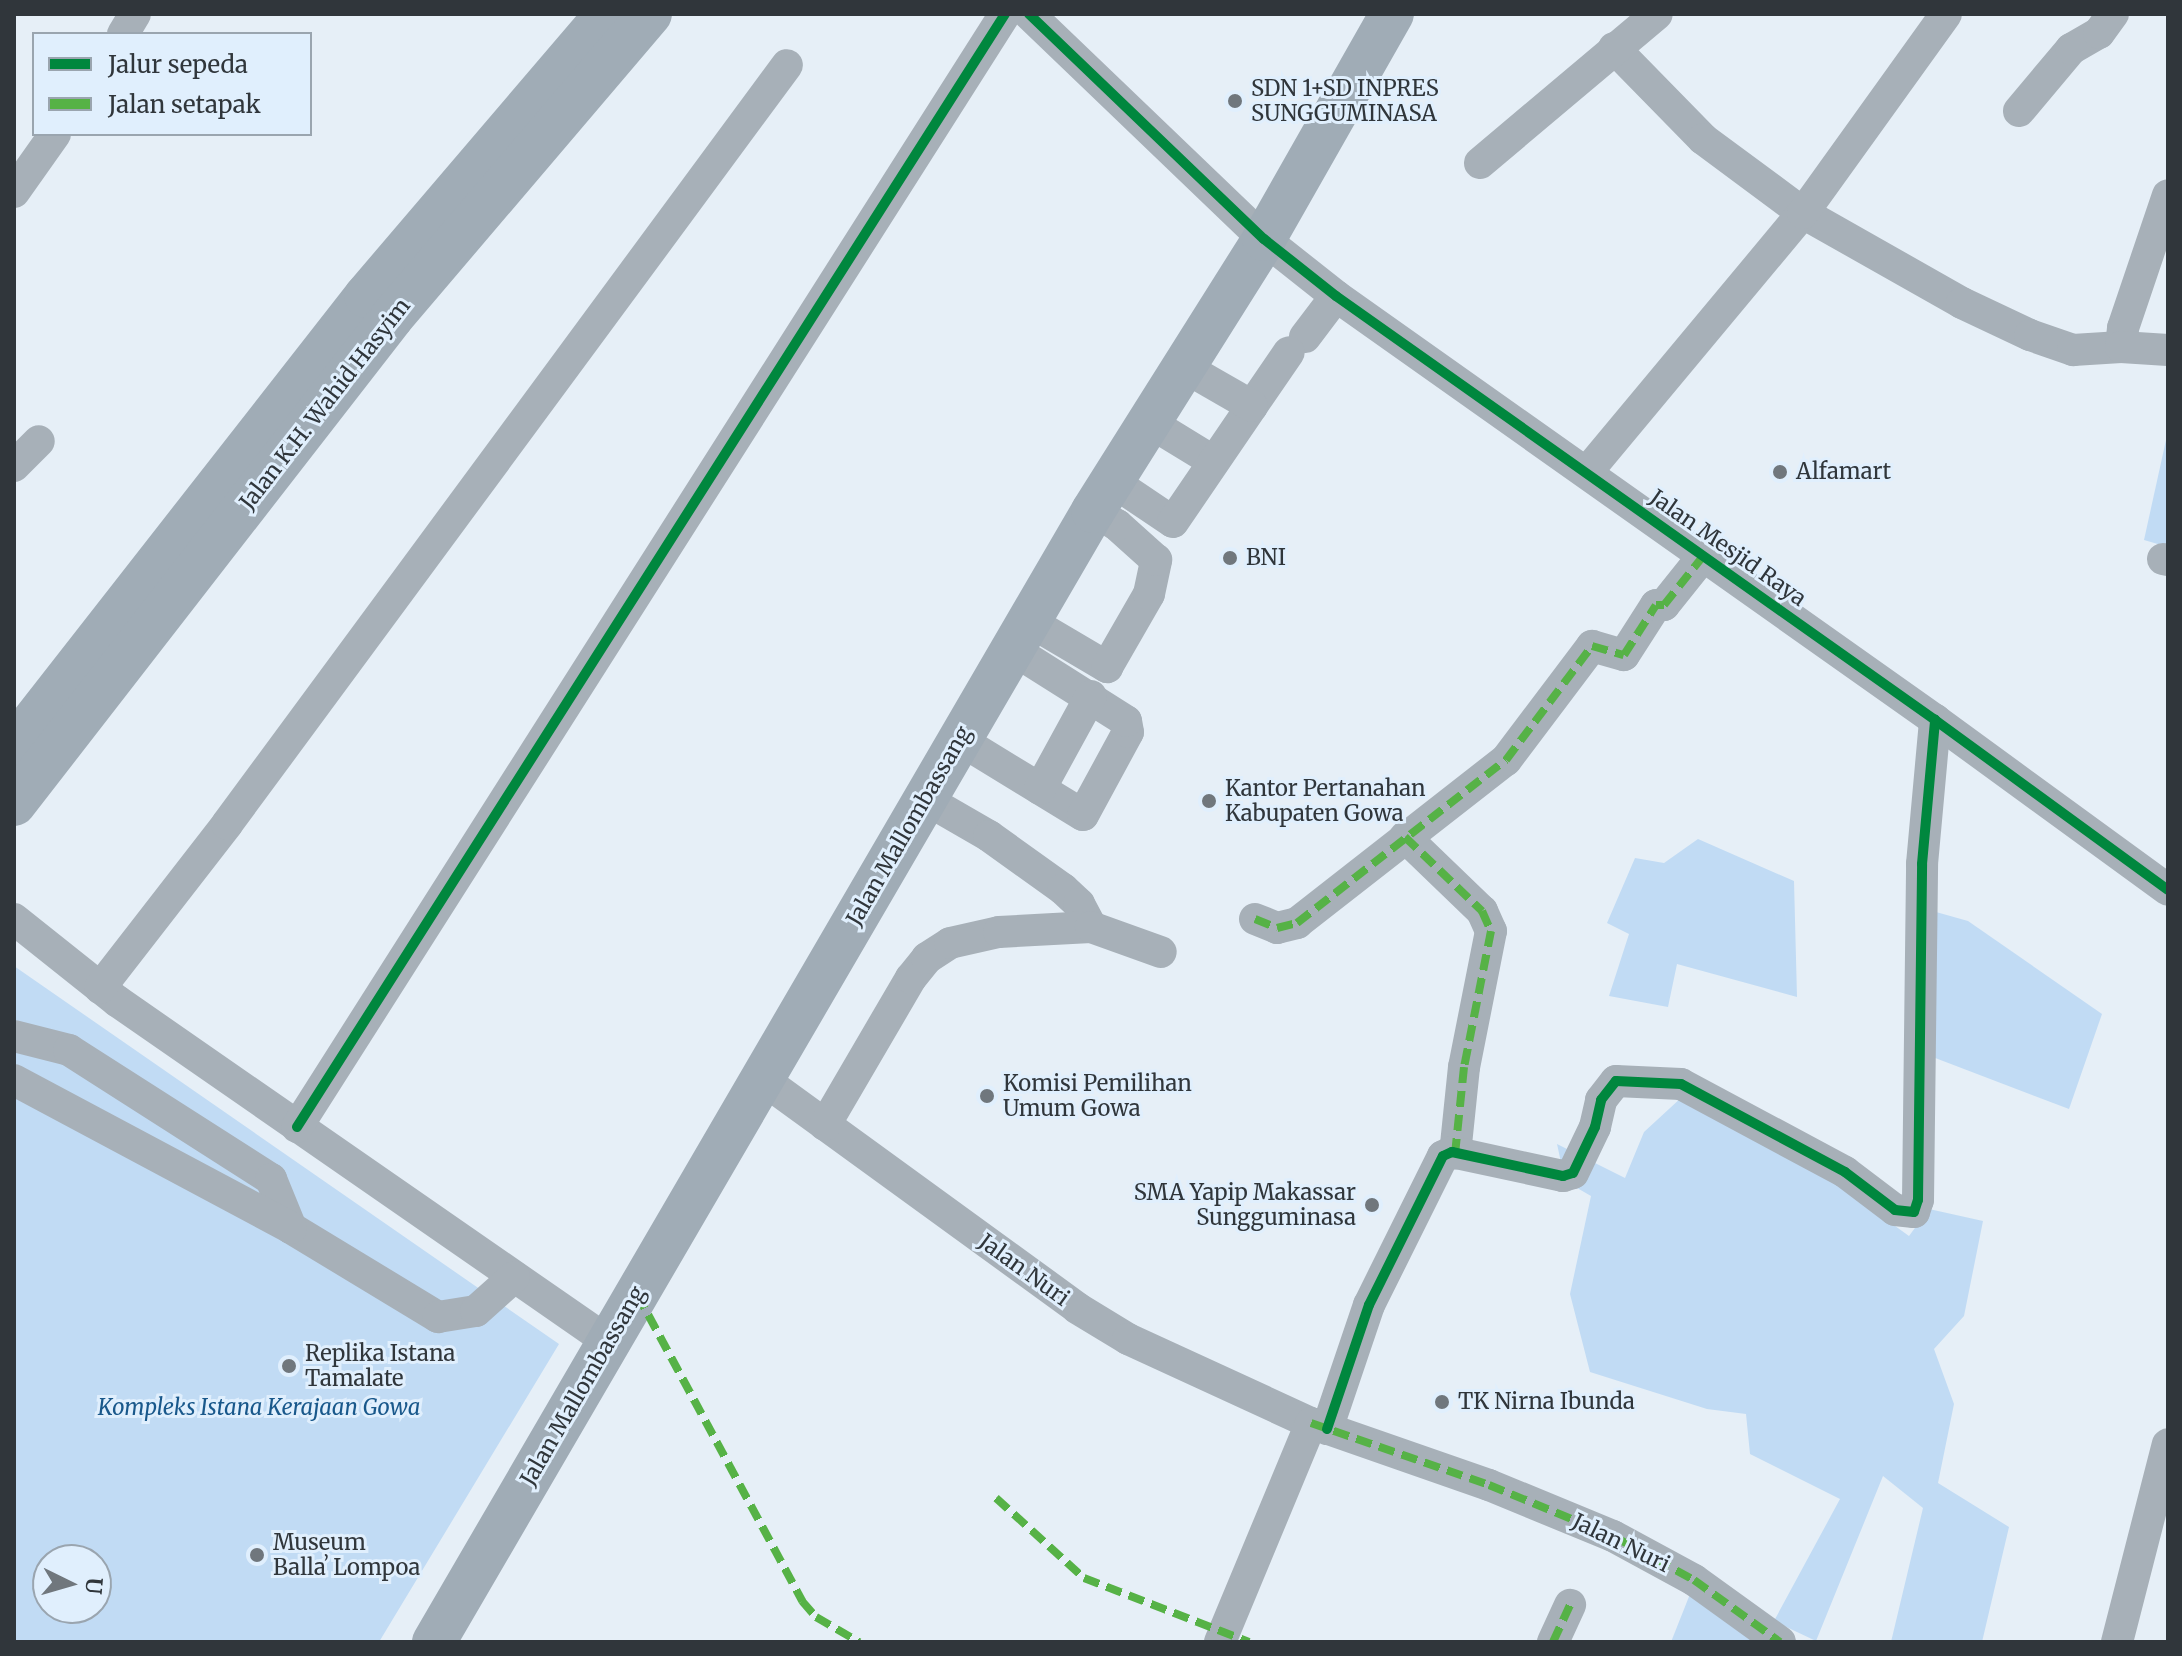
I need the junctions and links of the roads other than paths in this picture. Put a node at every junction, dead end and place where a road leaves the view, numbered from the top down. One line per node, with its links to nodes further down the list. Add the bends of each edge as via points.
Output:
1 (135, 14): 10 (street)
2 (607, 14): 34 (highway, Jalan K.H. Wahid Hasyim, via 366,296)
3 (650, 14): 37 (highway, Jalan K.H. Wahid Hasyim, via 392,317)
4 (1005, 14): 50 (street)
5 (1029, 14): 19 (street, Jalan Mesjid Raya)
6 (1392, 14): 19 (highway, Jalan Mallombassang)
7 (1657, 14): 11 (street)
8 (1946, 14): 18 (street)
9 (2113, 14): 13 (street, via 2099,33 2071,49)
10 (124, 32)
11 (1614, 48): 15 (street); 18 (street, via 1703,139)
12 (787, 65): 45 (street)
13 (2019, 111)
14 (54, 136): 16 (street)
15 (1480, 163)
16 (14, 192)
17 (2168, 195): 21 (street)
18 (1803, 213): 21 (street, via 1962,303 2030,335 2073,350); 28 (street)
19 (1264, 239): 20 (street, Jalan Mesjid Raya); 23 (highway, Jalan Mallombassang)
20 (1336, 296): 23 (street, via 1297,345); 28 (street, Jalan Mesjid Raya)
21 (2121, 347): 22 (street)
22 (2168, 350)
23 (1223, 389): 24 (highway, Jalan Mallombassang); 26 (street)
24 (1162, 430): 26 (street); 29 (highway, Jalan Mallombassang)
25 (39, 441): 27 (street)
26 (1208, 458): 29 (street, via 1173,522 1162,514)
27 (14, 466)
28 (1587, 472): 30 (street, Jalan Mesjid Raya)
29 (1119, 512): 31 (highway, Jalan Mallombassang); 31 (street, via 1156,560 1149,594 1107,667 1082,652)
30 (1704, 555): 33 (street, Jalan Mesjid Raya); 39 (street, via 1664,605 1656,605 1624,655 1592,646 1506,760)
31 (1031, 642): 32 (street); 35 (highway, Jalan Mallombassang)
32 (1080, 691): 36 (street); 36 (street, via 1123,718 1129,729 1083,815)
33 (1935, 720): 40 (street, Jalan Mesjid Raya); 51 (street, via 1922,864 1914,1212 1895,1210 1845,1172 1681,1084 1616,1081 1601,1100 1595,1127 1573,1173 1563,1176)
34 (14, 746)
35 (972, 747): 36 (street); 38 (highway, Jalan Mallombassang)
36 (1027, 780)
37 (14, 804)
38 (949, 813): 43 (street, via 1063,889); 47 (highway, Jalan Mallombassang)
39 (1405, 837): 42 (street, via 1297,923 1277,928); 51 (street, via 1482,911 1491,931 1464,1067)
40 (2168, 890)
41 (14, 919): 45 (street)
42 (1255, 919)
43 (1091, 927): 44 (street); 49 (street, via 999,932 950,943 927,958)
44 (1161, 952)
45 (100, 988): 50 (street)
46 (14, 1036): 52 (street, via 69,1050 271,1179)
47 (761, 1078): 49 (street, Jalan Nuri); 54 (highway, Jalan Mallombassang)
48 (14, 1080): 52 (street)
49 (825, 1125): 55 (street, Jalan Nuri, via 1077,1308 1128,1339)
50 (297, 1127): 53 (street)
51 (1455, 1154): 55 (street, via 1448,1152 1439,1163 1369,1305)
52 (291, 1228): 53 (street, via 438,1317 476,1311)
53 (514, 1277): 54 (street)
54 (609, 1342): 58 (highway, Jalan Mallombassang)
55 (1319, 1426): 59 (street); 61 (street, Jalan Nuri, via 1489,1485 1613,1536 1694,1580)
56 (2168, 1444): 62 (street)
57 (1570, 1605): 60 (street)
58 (434, 1642)
59 (1220, 1642)
60 (1553, 1642)
61 (1780, 1642)
62 (2117, 1642)

